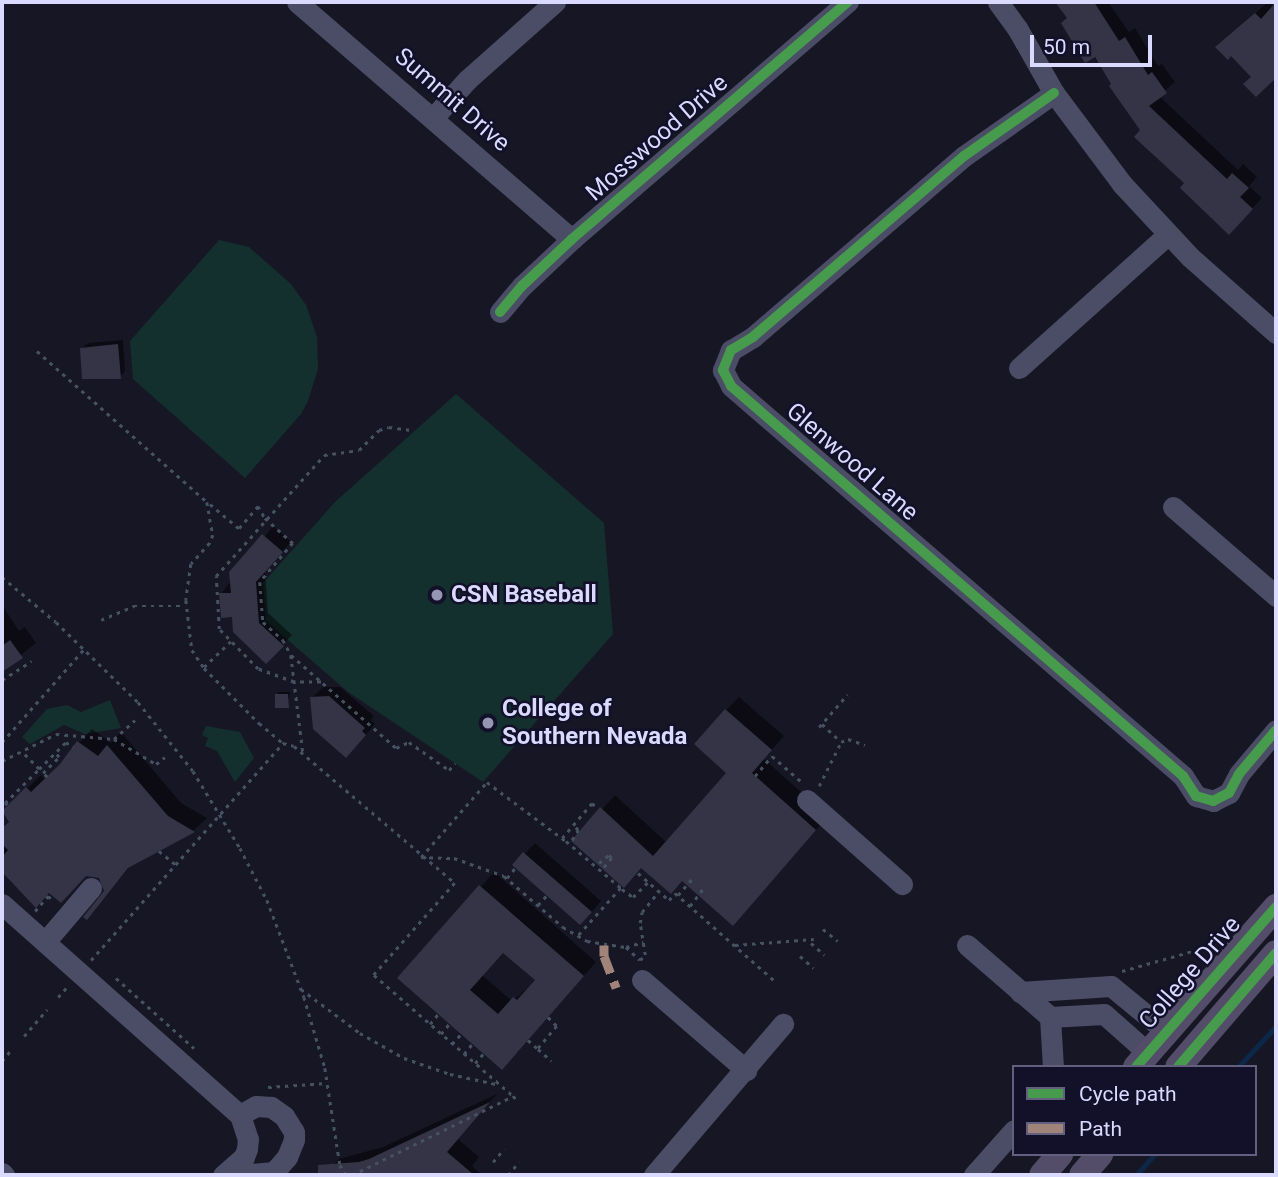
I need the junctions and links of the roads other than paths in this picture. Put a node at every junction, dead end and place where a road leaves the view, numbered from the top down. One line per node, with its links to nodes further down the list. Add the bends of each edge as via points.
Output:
1 (297, 2): 6 (street, Summit Drive)
2 (555, 2): 6 (street, via 467,80)
3 (848, 2): 8 (street, Mosswood Drive)
4 (999, 2): 5 (street)
5 (1054, 93): 7 (street, via 1098,155); 14 (street, Glenwood Lane, via 964,156 753,337 731,350 723,370 731,386 1183,776 1196,796 1213,802 1229,793)
6 (433, 118): 8 (street, Summit Drive)
7 (1167, 235): 10 (street); 11 (street)
8 (572, 239): 9 (street, Mosswood Drive)
9 (500, 312)
10 (1276, 333)
11 (1018, 368)
12 (1173, 507): 13 (street)
13 (1276, 596)
14 (1276, 730)
15 (810, 792): 16 (street)
16 (902, 884)
17 (91, 888): 20 (street)
18 (2, 904): 20 (street)
19 (1276, 907): 27 (main road, College Drive)
20 (45, 942): 32 (street)
21 (967, 945): 24 (street)
22 (1276, 953): 28 (main road)
23 (642, 980): 31 (street)
24 (1020, 992): 25 (street); 27 (street, via 1111,986)
25 (1050, 1017): 29 (street, via 1104,1014); 30 (street)
26 (783, 1024): 31 (street)
27 (1167, 1032): 28 (main road); 29 (main road, College Drive)
28 (1184, 1060)
29 (1149, 1062)
30 (1053, 1065)
31 (746, 1070): 37 (street)
32 (240, 1115): 36 (street, via 248,1139 244,1157); 36 (street, via 256,1106 271,1107 285,1116 294,1140 274,1172)
33 (1012, 1132): 38 (street)
34 (1058, 1156): 39 (main road)
35 (1098, 1156): 40 (main road)
36 (229, 1170)
37 (654, 1175)
38 (974, 1175)
39 (1042, 1175)
40 (1082, 1175)

